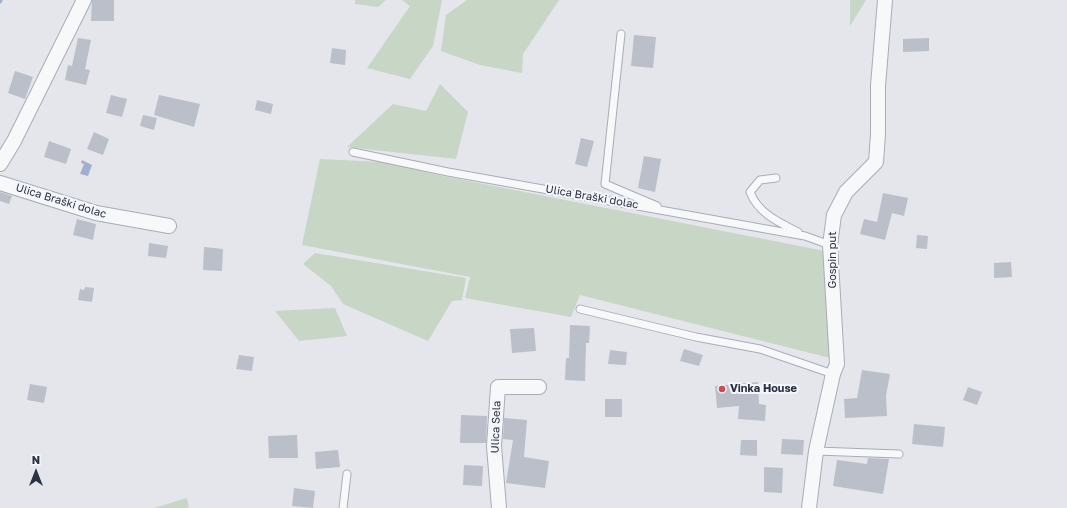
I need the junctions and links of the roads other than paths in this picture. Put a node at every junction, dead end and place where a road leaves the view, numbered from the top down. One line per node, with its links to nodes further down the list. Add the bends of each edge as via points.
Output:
1 (84, 0): 5 (street)
2 (885, 0): 11 (street, Gospin put, via 878,86 876,162 846,192 834,215)
3 (621, 34): 8 (lane, via 605,184)
4 (353, 152): 8 (lane, Ulica Braški dolac, via 448,172)
5 (0, 164)
6 (776, 178): 10 (lane, via 760,180 750,192 754,202 774,220)
7 (0, 183): 9 (street, Ulica Braški dolac, via 96,213)
8 (670, 211): 10 (lane, Ulica Braški dolac)
9 (169, 226)
10 (805, 236): 11 (lane, Ulica Braški dolac)
11 (830, 244): 13 (street, Gospin put, via 837,364)
12 (580, 309): 13 (lane, via 696,337 760,349)
13 (833, 374): 15 (street, Gospin put)
14 (538, 386): 19 (street, Ulica Sela, via 498,386 494,446)
15 (816, 450): 16 (lane); 20 (street, Gospin put)
16 (899, 454)
17 (347, 474): 18 (lane)
18 (344, 508)
19 (499, 508)
20 (810, 508)

